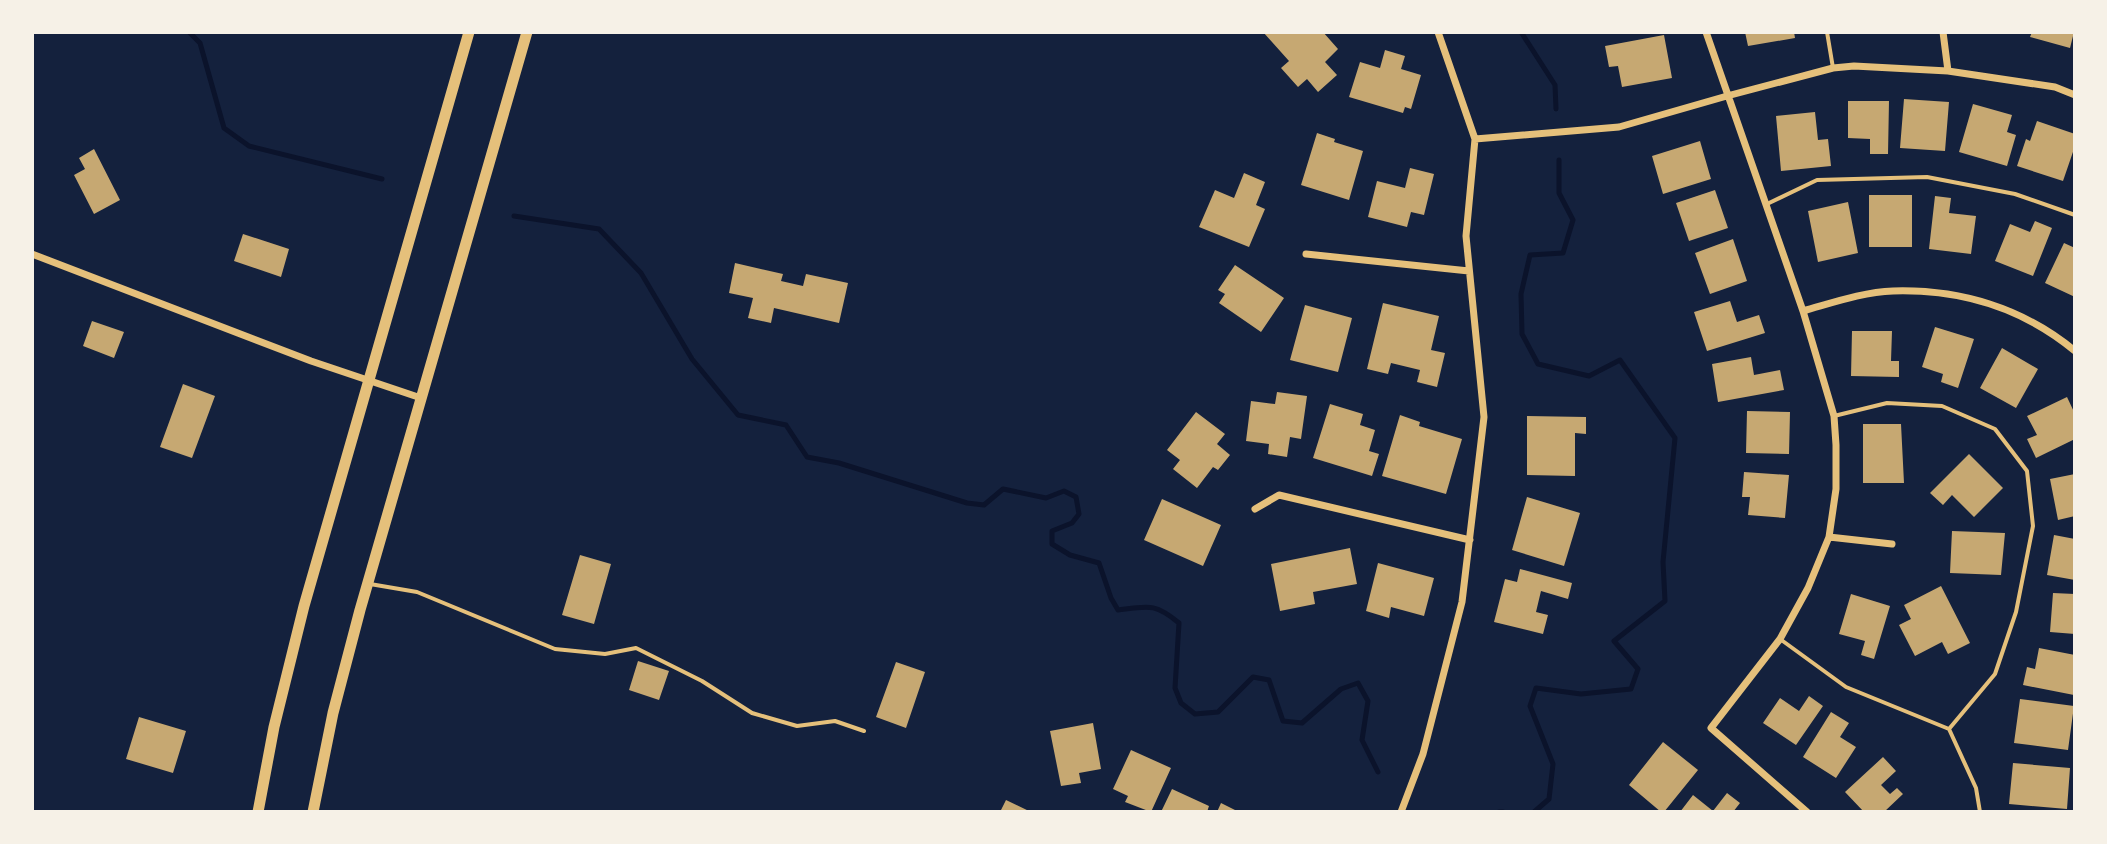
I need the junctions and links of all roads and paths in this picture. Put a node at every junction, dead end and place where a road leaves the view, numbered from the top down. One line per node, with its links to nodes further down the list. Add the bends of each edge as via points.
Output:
1 (469, 32): 19 (main road)
2 (527, 32): 20 (main road)
3 (1438, 32): 11 (street)
4 (1706, 32): 10 (street)
5 (1827, 32): 7 (lane)
6 (1943, 32): 8 (street)
7 (1833, 68): 8 (street); 10 (street)
8 (1948, 71): 9 (street, via 2055,87)
9 (2075, 95)
10 (1727, 96): 11 (street, via 1619,127); 12 (street)
11 (1475, 139): 16 (street, via 1466,236)
12 (1767, 204): 13 (lane, via 1817,180 1927,177 2015,194); 17 (street)
13 (2075, 215)
14 (32, 254): 19 (street)
15 (1306, 254): 16 (street)
16 (1469, 271): 24 (street, via 1484,417)
17 (1803, 311): 18 (street, via 1891,291 1950,293 2010,310); 21 (street)
18 (2075, 351)
19 (368, 381): 20 (street); 30 (main road, via 294,642)
20 (421, 398): 26 (main road)
21 (1834, 416): 23 (street, via 1836,489); 28 (lane, via 1887,403 1942,406 1995,429 2027,471 2033,526 2016,612 1995,674)
22 (1255, 509): 24 (street, via 1279,495)
23 (1829, 537): 25 (street); 27 (street)
24 (1470, 540): 32 (street, via 1462,602 1423,754)
25 (1892, 544)
26 (367, 583): 29 (lane, via 417,592 555,649 605,654 636,648 752,713 782,722 797,726 835,721); 31 (main road)
27 (1780, 639): 28 (lane, via 1846,687); 33 (street, via 1711,728)
28 (1949, 729): 34 (lane, via 1976,788)
29 (864, 731)
30 (258, 812)
31 (313, 812)
32 (1401, 812)
33 (1807, 812)
34 (1980, 812)

